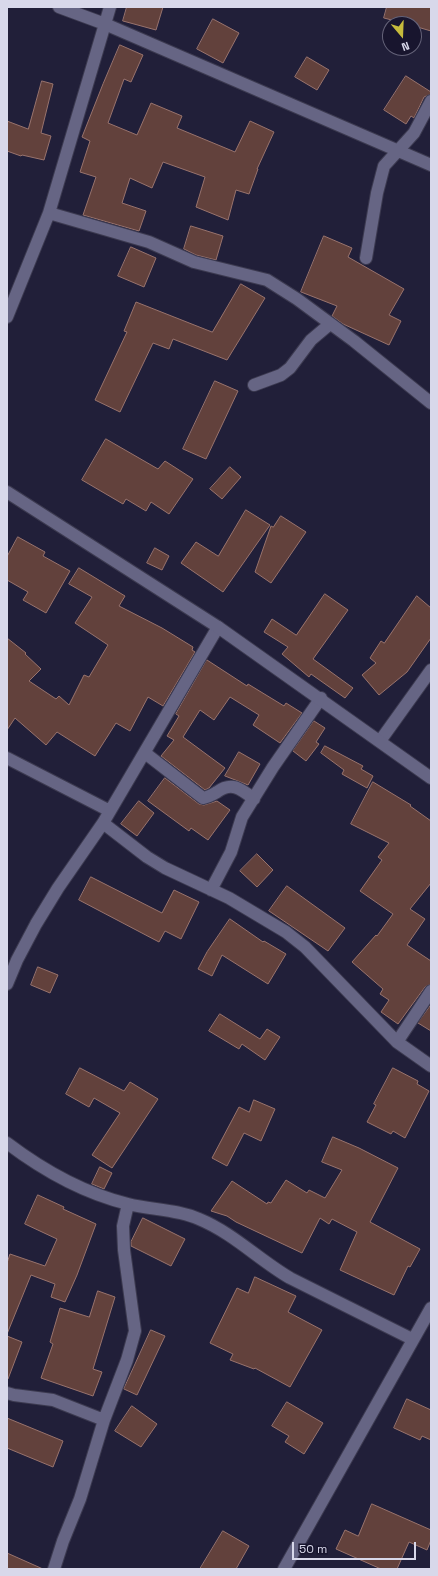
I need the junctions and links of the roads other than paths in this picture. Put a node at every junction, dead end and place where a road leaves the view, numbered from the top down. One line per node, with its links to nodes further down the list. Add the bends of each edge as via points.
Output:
1 (59, 7): 3 (street)
2 (110, 7): 3 (street)
3 (104, 24): 5 (street); 7 (street)
4 (431, 102): 5 (street, via 414,133)
5 (398, 151): 6 (street); 8 (street, via 384,166)
6 (431, 165)
7 (49, 213): 9 (street); 10 (street, via 149,242 194,262 267,280 297,298)
8 (366, 258)
9 (7, 317)
10 (330, 324): 11 (street, via 311,340 290,368 281,375); 12 (street)
11 (254, 385)
12 (431, 403)
13 (7, 492): 14 (street)
14 (218, 627): 16 (street); 18 (street)
15 (431, 670): 17 (street)
16 (321, 698): 17 (street); 21 (street)
17 (380, 741): 20 (street)
18 (145, 753): 21 (street, via 203,798 232,785); 22 (street)
19 (7, 758): 22 (street)
20 (431, 778)
21 (254, 799): 24 (street, via 242,817 231,852)
22 (110, 811): 23 (street)
23 (103, 823): 24 (street, via 147,857); 25 (street, via 36,924)
24 (211, 890): 27 (street, via 229,898 305,946)
25 (7, 984)
26 (431, 991): 27 (street)
27 (397, 1042): 28 (street)
28 (431, 1066)
29 (7, 1143): 30 (street, via 53,1175 83,1190)
30 (128, 1204): 32 (street, via 165,1209 198,1218 224,1231 290,1278); 34 (street, via 123,1226 124,1250 135,1331)
31 (431, 1308): 32 (street)
32 (412, 1339): 36 (street)
33 (7, 1393): 34 (street, via 53,1400)
34 (104, 1420): 35 (street, via 80,1499)
35 (54, 1569)
36 (284, 1569)

